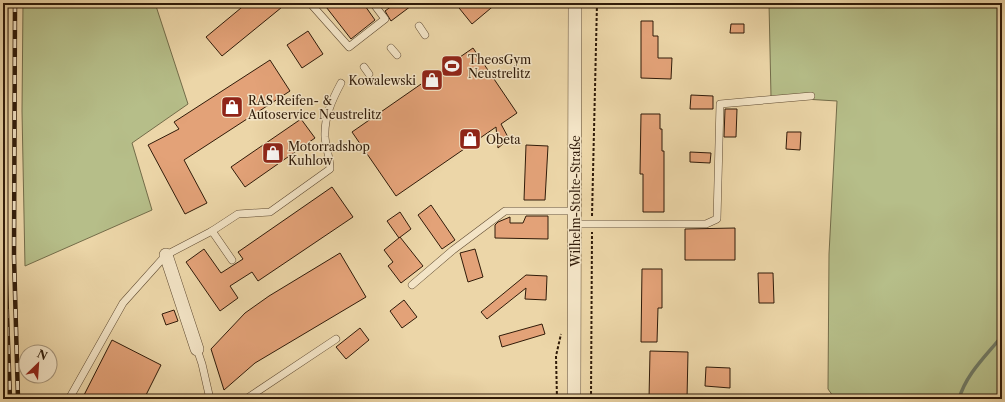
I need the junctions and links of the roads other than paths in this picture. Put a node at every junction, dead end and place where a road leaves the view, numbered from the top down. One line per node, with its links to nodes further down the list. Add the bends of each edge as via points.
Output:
1 (310, 3): 2 (lane, via 349,47 385,20)
2 (373, 3)
3 (575, 3): 12 (street, Wilhelm-Stolte-Straße)
4 (419, 26): 5 (lane)
5 (426, 35)
6 (391, 48): 7 (lane)
7 (396, 55)
8 (364, 67): 9 (lane)
9 (369, 74)
10 (341, 83): 13 (lane, via 329,107 325,137 330,169 270,212 238,214)
11 (811, 96): 12 (lane, via 720,104 717,219 706,224 592,225)
12 (575, 218): 16 (lane, via 505,211); 22 (street, Wilhelm-Stolte-Straße)
13 (212, 232): 14 (lane); 15 (lane)
14 (166, 255): 18 (street); 19 (lane, via 123,303)
15 (232, 260)
16 (412, 285)
17 (336, 339): 21 (lane)
18 (196, 348): 20 (lane)
19 (69, 399)
20 (210, 399)
21 (246, 399)
22 (574, 399)

